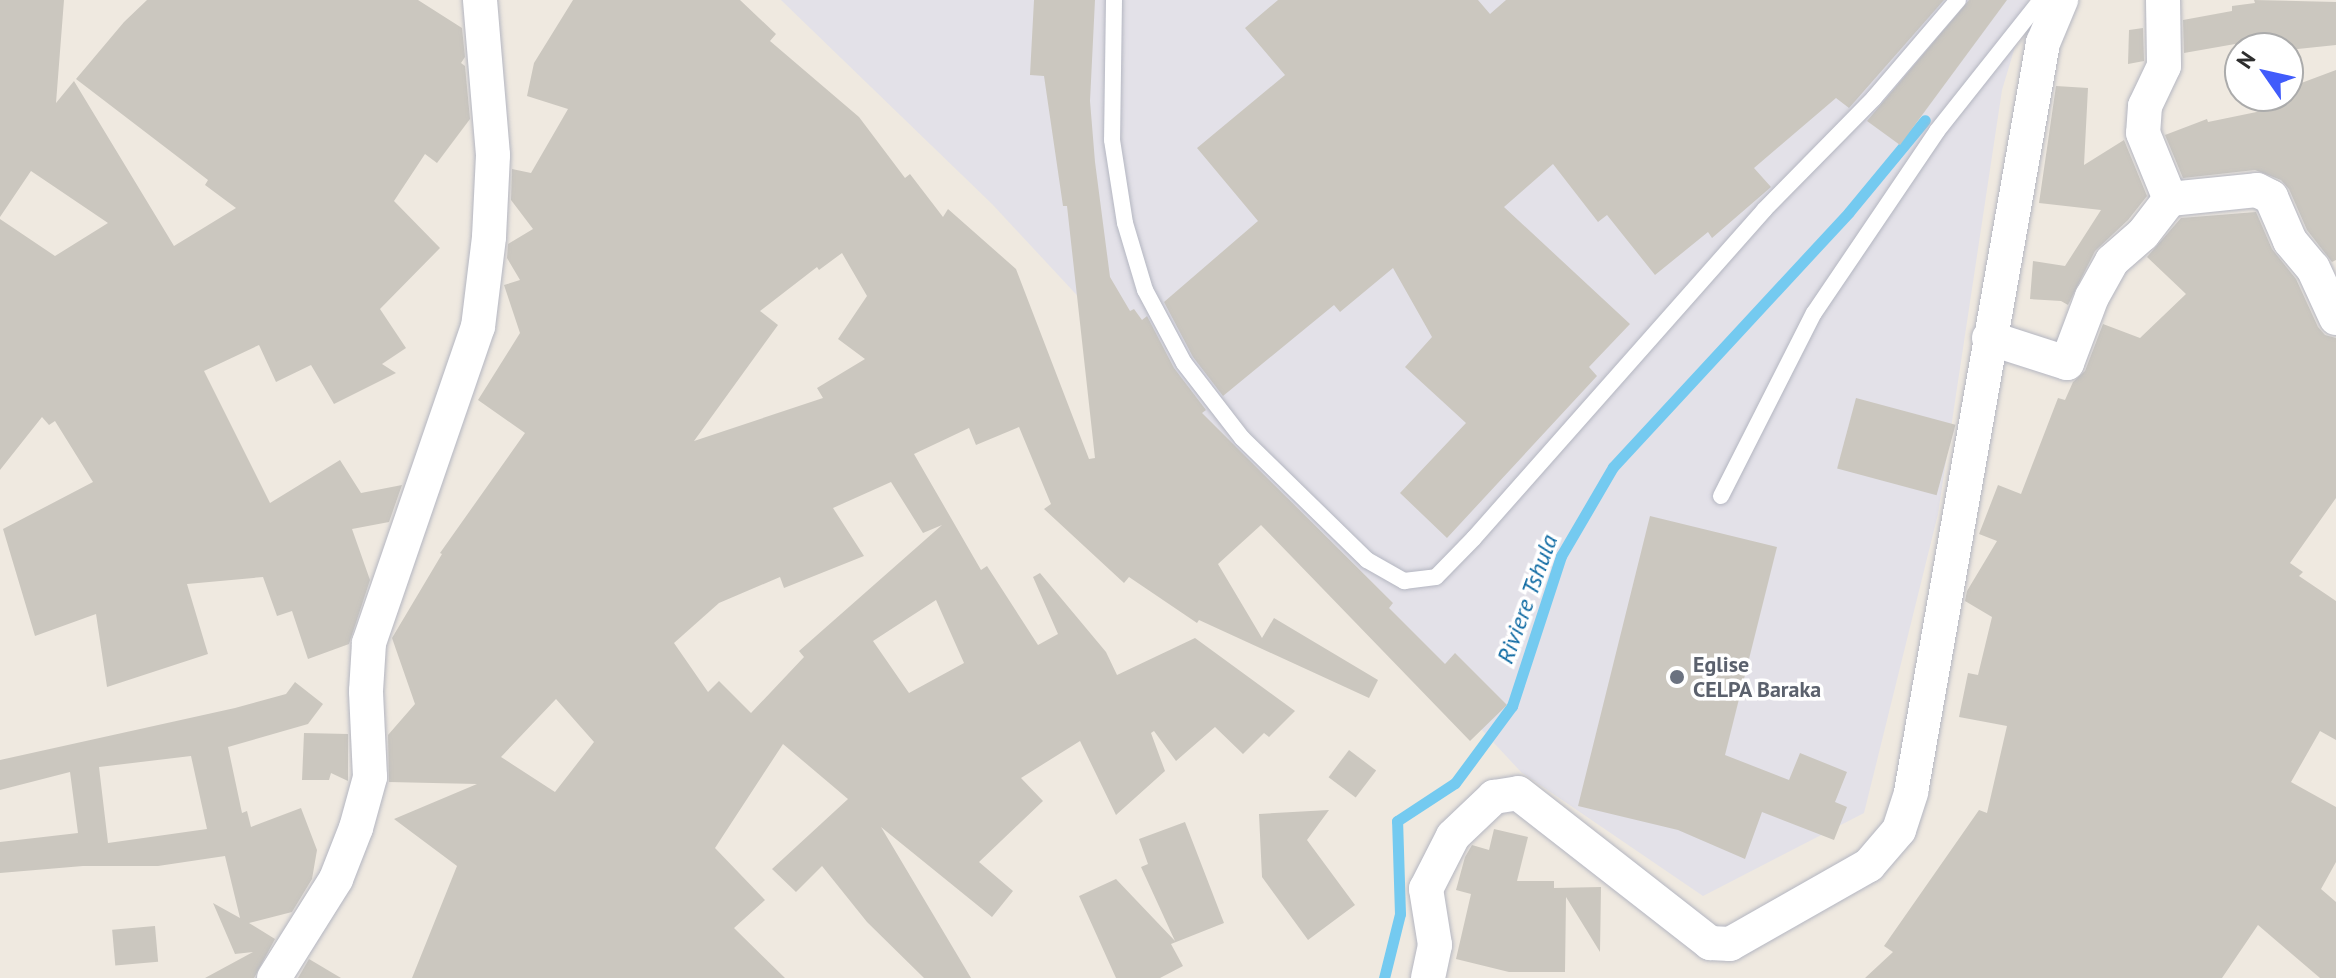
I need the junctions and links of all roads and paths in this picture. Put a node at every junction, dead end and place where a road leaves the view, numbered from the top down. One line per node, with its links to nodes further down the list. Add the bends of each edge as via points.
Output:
1 (480, 0): 11 (street, via 493,155 478,327 369,643 370,777 356,828 336,879)
2 (1114, 0): 3 (lane, via 1112,140 1125,223 1145,290 1184,363 1242,438 1367,560 1404,581 1436,577 1474,538 1754,220 1874,98)
3 (1958, 0)
4 (2041, 0): 10 (lane, via 1937,131 1814,313)
5 (2061, 0): 9 (street, via 2043,43)
6 (2163, 0): 7 (street, via 2164,66 2145,106 2143,133)
7 (2170, 199): 8 (street, via 2257,190 2271,197 2290,241 2313,268); 9 (street, via 2143,234 2112,261 2067,363)
8 (2336, 318)
9 (1989, 338): 12 (street, via 1911,792 1899,830 1869,865 1730,944 1710,943 1518,793 1494,797 1453,836 1426,889 1435,945)
10 (1721, 496)
11 (274, 978)
12 (1428, 978)

